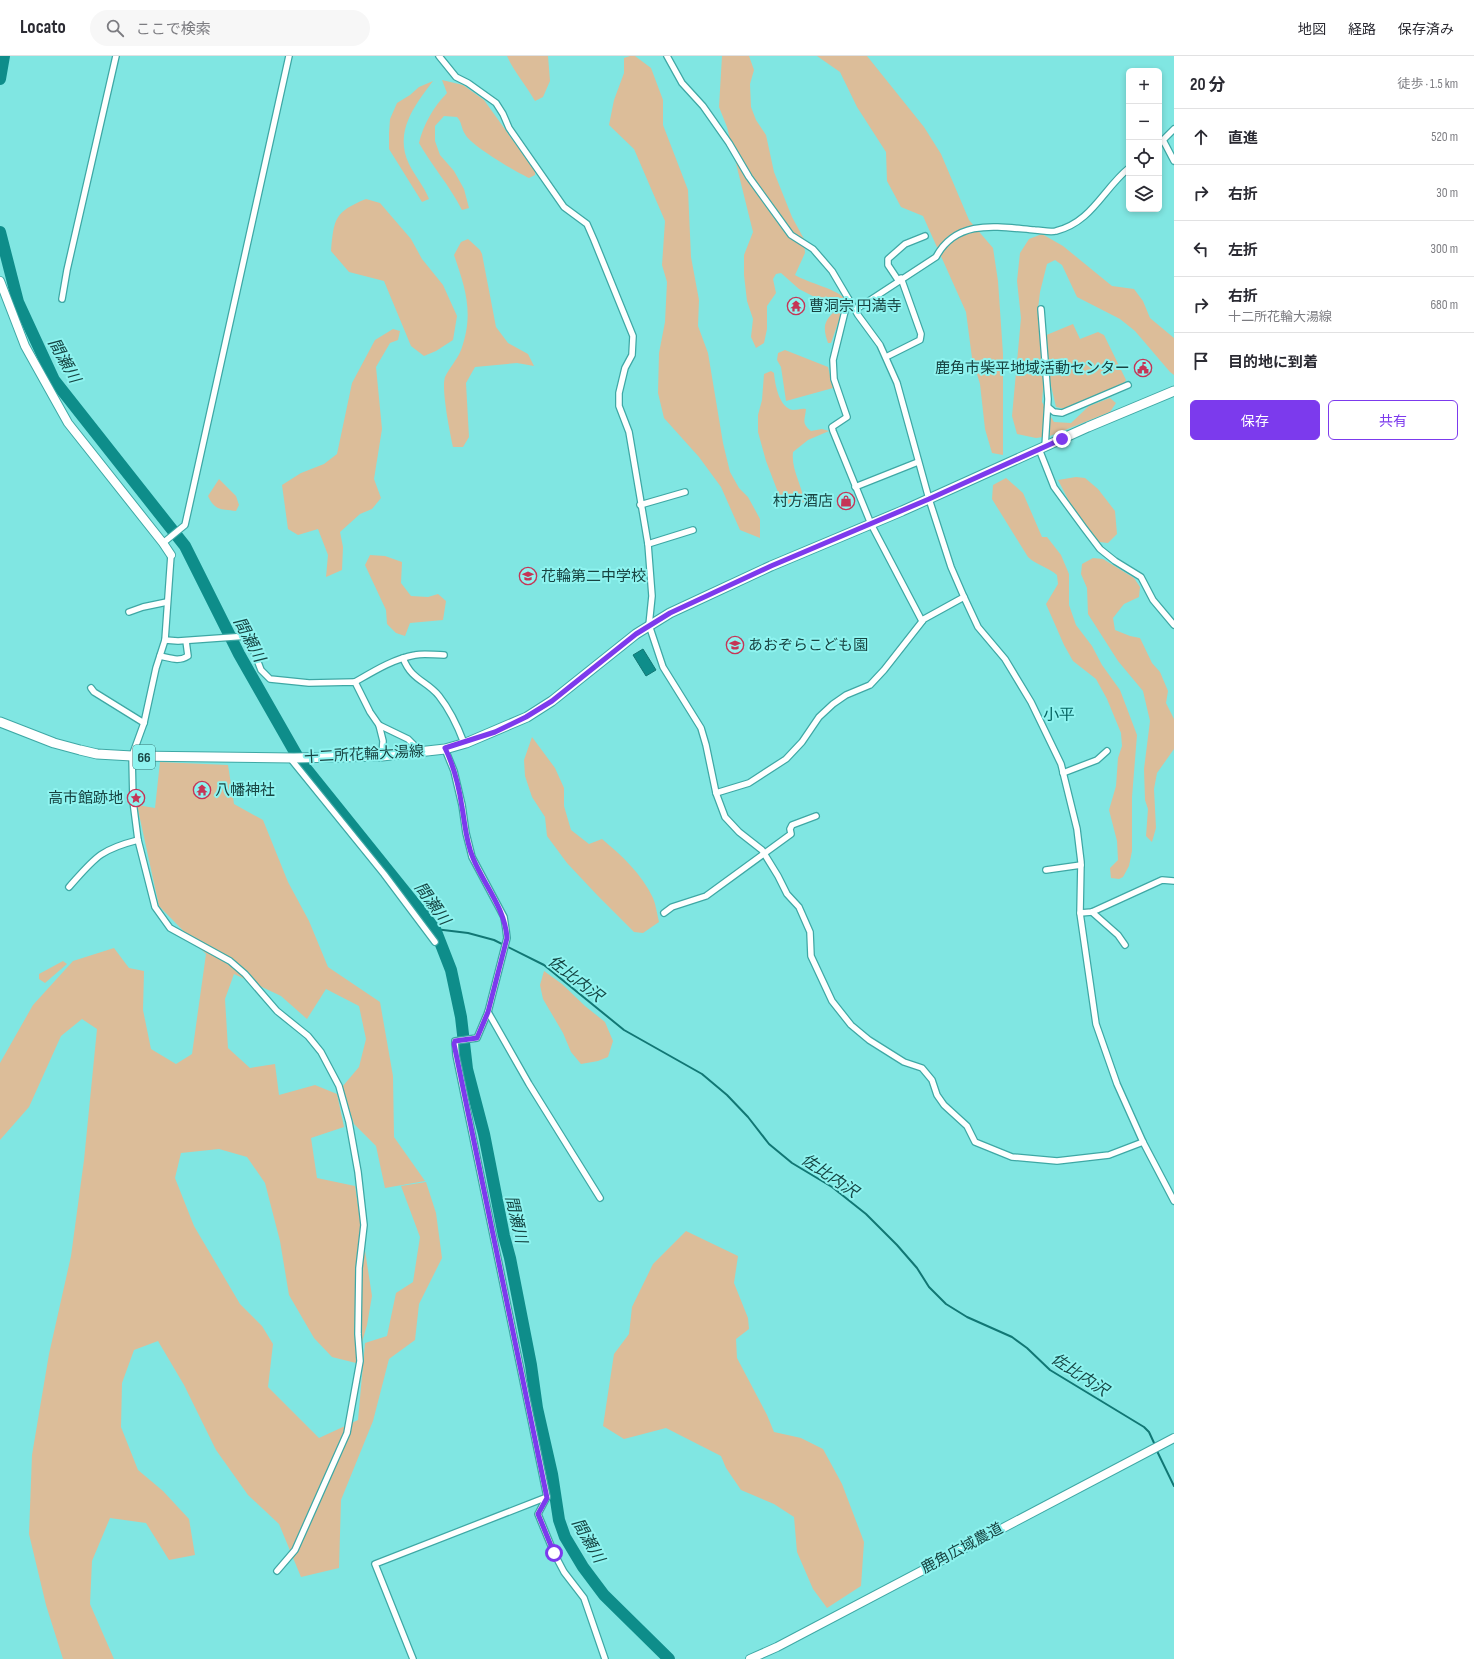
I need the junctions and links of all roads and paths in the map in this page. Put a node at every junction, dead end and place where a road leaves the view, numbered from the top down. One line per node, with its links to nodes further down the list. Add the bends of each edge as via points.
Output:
1 (116, 56): 13 (street, via 66,270)
2 (289, 56): 29 (street, via 186,525)
3 (439, 56): 26 (street, via 456,77 496,103 509,128 564,207 587,224 633,336 632,355 625,368 619,406 629,432)
4 (667, 56): 14 (street, via 682,83 703,106 749,178 791,235 813,249 832,270)
5 (1174, 129): 6 (street)
6 (1162, 141)
7 (1162, 143): 8 (street)
8 (1174, 161)
9 (1126, 171): 11 (street, via 1082,220 1055,232 990,225 964,232 948,240 936,256)
10 (925, 236): 11 (street, via 905,244 888,259 888,265)
11 (899, 279): 16 (street); 17 (street, via 921,334 920,340)
12 (0, 281): 29 (street, via 25,346 68,423)
13 (62, 299)
14 (848, 299): 16 (street); 23 (street, via 833,360 834,379 847,416 832,427)
15 (1040, 309): 20 (street)
16 (855, 310): 17 (street)
17 (886, 357): 22 (street, via 897,383)
18 (1128, 386): 20 (street, via 1062,413 1054,412)
19 (1174, 391): 21 (main road, 十二所花輪大湯線 / 66)
20 (1048, 407): 21 (street)
21 (1042, 448): 25 (main road, 十二所花輪大湯線 / 66); 37 (street, via 1054,487 1084,528 1100,549 1140,577 1153,600)
22 (918, 462): 23 (street); 25 (street)
23 (855, 487): 27 (street)
24 (684, 492): 26 (street)
25 (929, 499): 27 (main road, 十二所花輪大湯線 / 66); 32 (street, via 951,567)
26 (640, 505): 30 (street)
27 (871, 524): 35 (street); 36 (main road, 十二所花輪大湯線 / 66, via 771,566)
28 (693, 530): 30 (street)
29 (165, 541): 31 (street)
30 (648, 544): 36 (street, via 652,596)
31 (170, 555): 33 (street)
32 (964, 596): 35 (street); 55 (street, via 978,627 1005,659 1031,702)
33 (166, 602): 34 (street); 38 (street)
34 (129, 612)
35 (922, 621): 56 (street, via 870,685 846,695 833,704 786,759 749,783)
36 (649, 625): 48 (main road, 十二所花輪大湯線 / 66, via 552,701 526,717); 56 (street, via 663,667 700,728)
37 (1174, 625)
38 (165, 640): 39 (street); 41 (street)
39 (186, 641): 41 (street, via 188,656 178,660); 43 (street, via 248,636 261,670 270,679 309,683)
40 (444, 655): 42 (street, via 416,655)
41 (160, 656): 46 (street)
42 (404, 658): 43 (street, via 378,668); 48 (street, via 408,669 438,695)
43 (355, 682): 47 (street)
44 (91, 688): 46 (street)
45 (0, 722): 52 (main road, 十二所花輪大湯線 / 66, via 80,750 97,754)
46 (144, 723): 52 (street)
47 (379, 725): 51 (street, via 408,739); 53 (street, via 383,741)
48 (464, 743): 49 (main road, 十二所花輪大湯線 / 66)
49 (445, 748): 51 (main road, 十二所花輪大湯線 / 66); 69 (street, via 454,771 472,857 504,917 507,938)
50 (1107, 751): 55 (street, via 1097,760)
51 (421, 752): 53 (main road, 十二所花輪大湯線 / 66)
52 (132, 756): 54 (main road, 十二所花輪大湯線 / 66); 58 (street, via 133,801)
53 (382, 756): 54 (main road, 十二所花輪大湯線 / 66)
54 (292, 758): 67 (street)
55 (1063, 773): 60 (street, via 1077,829)
56 (716, 793): 59 (street, via 725,817)
57 (816, 816): 59 (street, via 792,825 791,834)
58 (138, 840): 63 (street, via 114,846 100,854 87,864); 75 (street, via 155,908 170,928 230,961 245,974 277,1011 308,1036 321,1052 339,1086 350,1122 364,1225 359,1268 360,1361 347,1433 296,1550)
59 (764, 854): 65 (street, via 706,896 672,907); 70 (street, via 787,894 799,907 810,932 811,956 832,1001 851,1024 870,1040 904,1062 922,1068 932,1080 944,1105 967,1126 975,1142 1012,1157 1057,1160 1109,1155)
60 (1081, 865): 61 (street); 66 (street)
61 (1046, 870)
62 (1174, 881): 64 (street, via 1162,880)
63 (68, 887)
64 (1092, 912): 66 (street); 68 (street, via 1118,935)
65 (664, 913)
66 (1080, 913): 70 (street, via 1096,1024 1117,1084)
67 (435, 942)
68 (1125, 946)
69 (488, 1012): 71 (street, via 529,1084); 74 (street, via 477,1038 455,1041 457,1063)
70 (1143, 1142): 72 (street)
71 (600, 1198)
72 (1174, 1201)
73 (1174, 1438): 78 (street, 鹿角広域農道)
74 (547, 1498): 76 (street, via 375,1564); 77 (street, via 538,1514 564,1572 584,1598)
75 (277, 1571)
76 (413, 1659)
77 (605, 1659)
78 (750, 1659)

